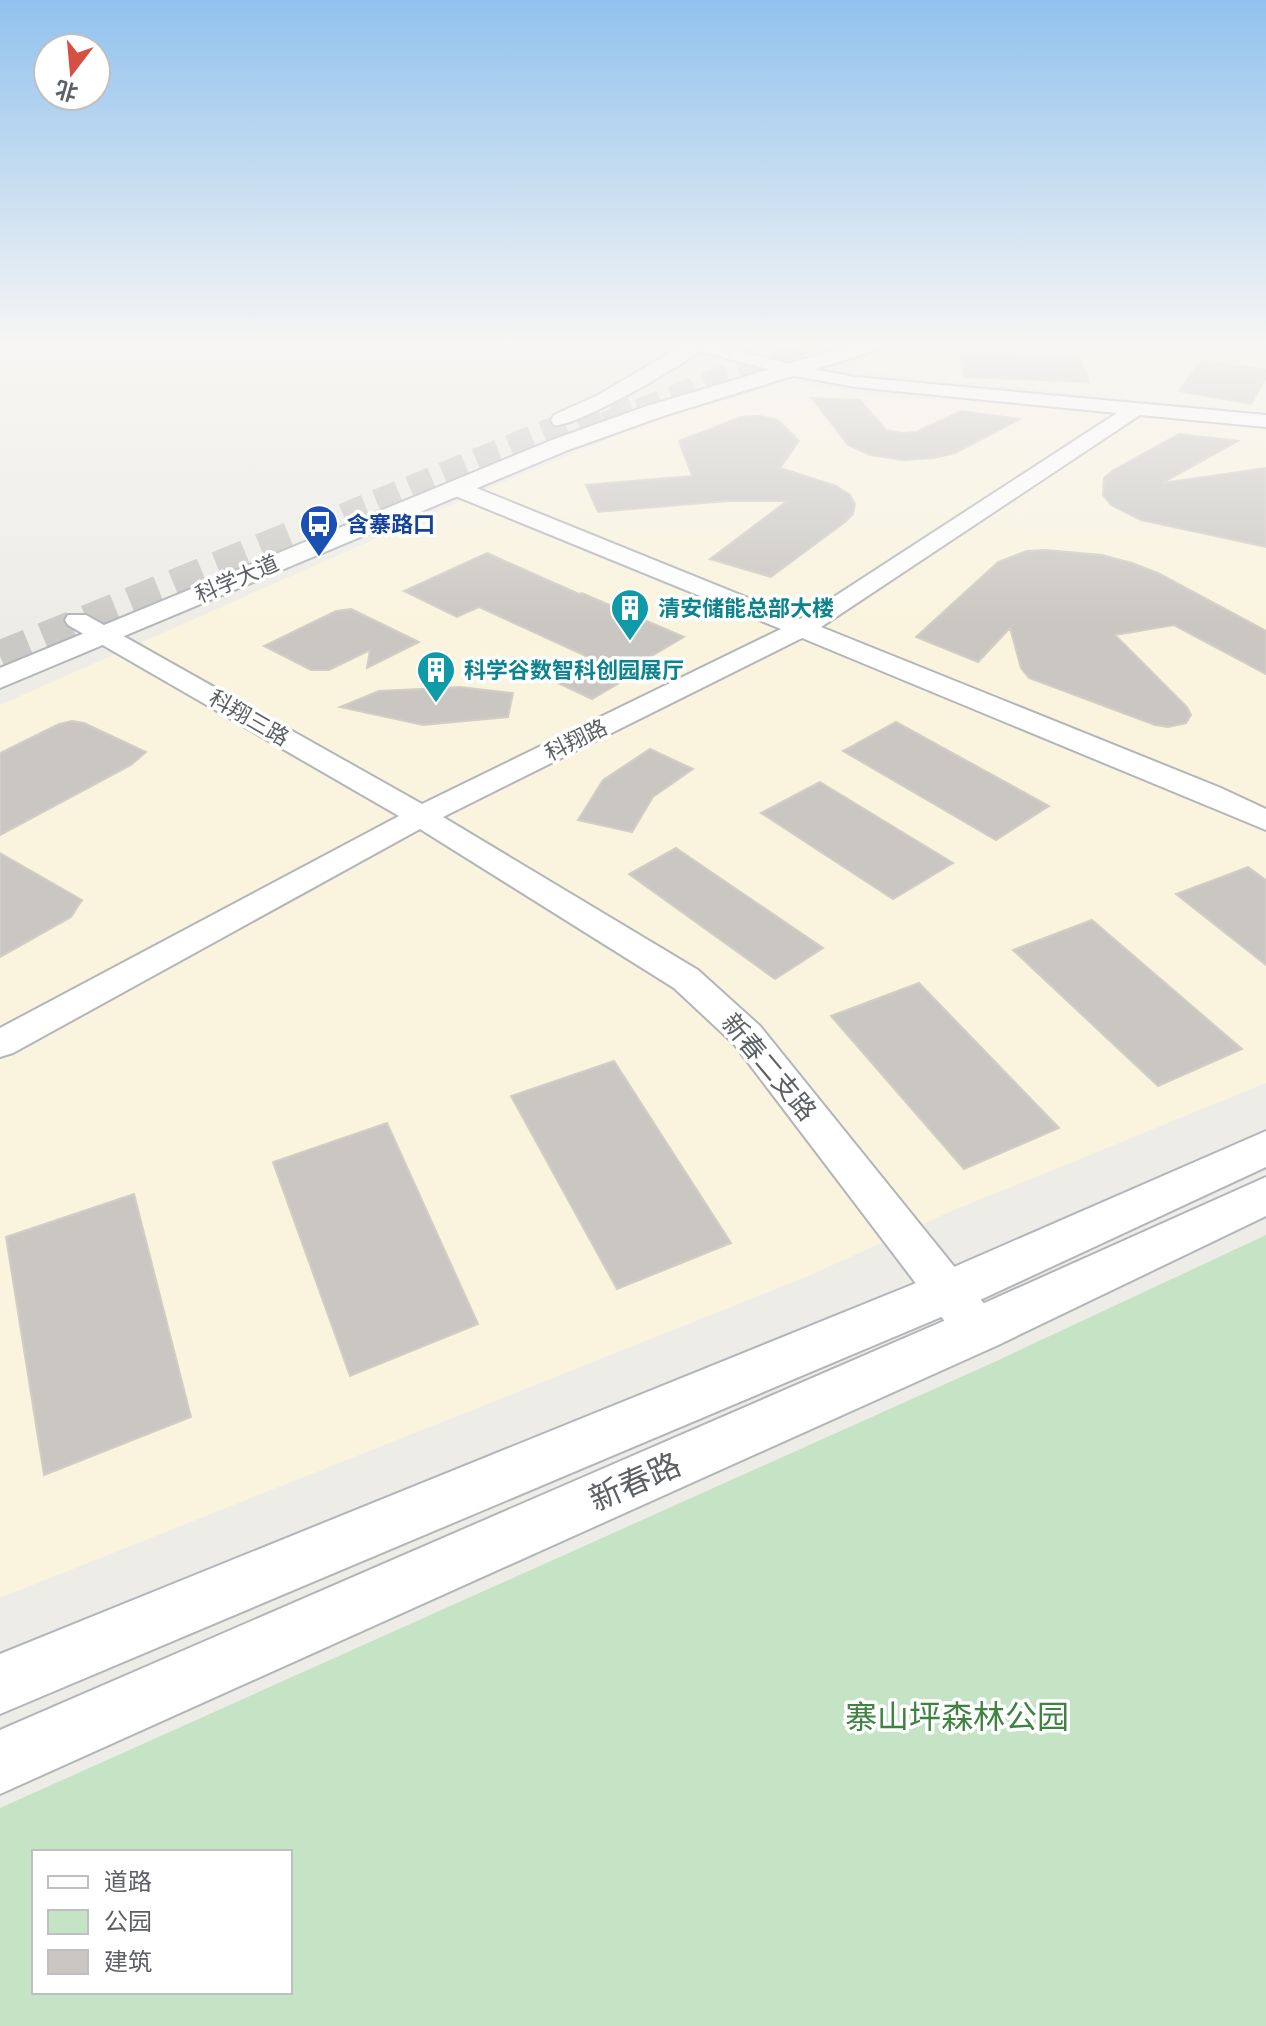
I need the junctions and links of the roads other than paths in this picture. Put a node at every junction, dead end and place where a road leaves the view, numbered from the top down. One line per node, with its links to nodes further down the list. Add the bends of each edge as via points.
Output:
1 (521, 437): 4 (main road, 科学大道)
2 (586, 437): 5 (main road, 科学大道)
3 (1094, 437): 9 (street, 科翔路)
4 (469, 460): 5 (main road, via 466,470); 7 (main road, 科学大道)
5 (494, 472): 6 (main road, 科学大道)
6 (456, 488): 8 (main road, 科学大道); 9 (street)
7 (172, 582)
8 (84, 624): 10 (main road, 科学大道); 11 (street, 科翔三路)
9 (804, 627): 11 (street, 科翔路); 12 (street)
10 (0, 679)
11 (421, 816): 13 (street, 科翔路); 16 (street, 新春二支路, via 686,979 727,1016)
12 (1266, 821)
13 (0, 1044)
14 (1266, 1148): 16 (main road, 新春路)
15 (1266, 1195): 16 (main road, 新春路)
16 (963, 1311): 17 (main road, 新春路); 18 (main road, 新春路)
17 (0, 1684)
18 (0, 1762)

